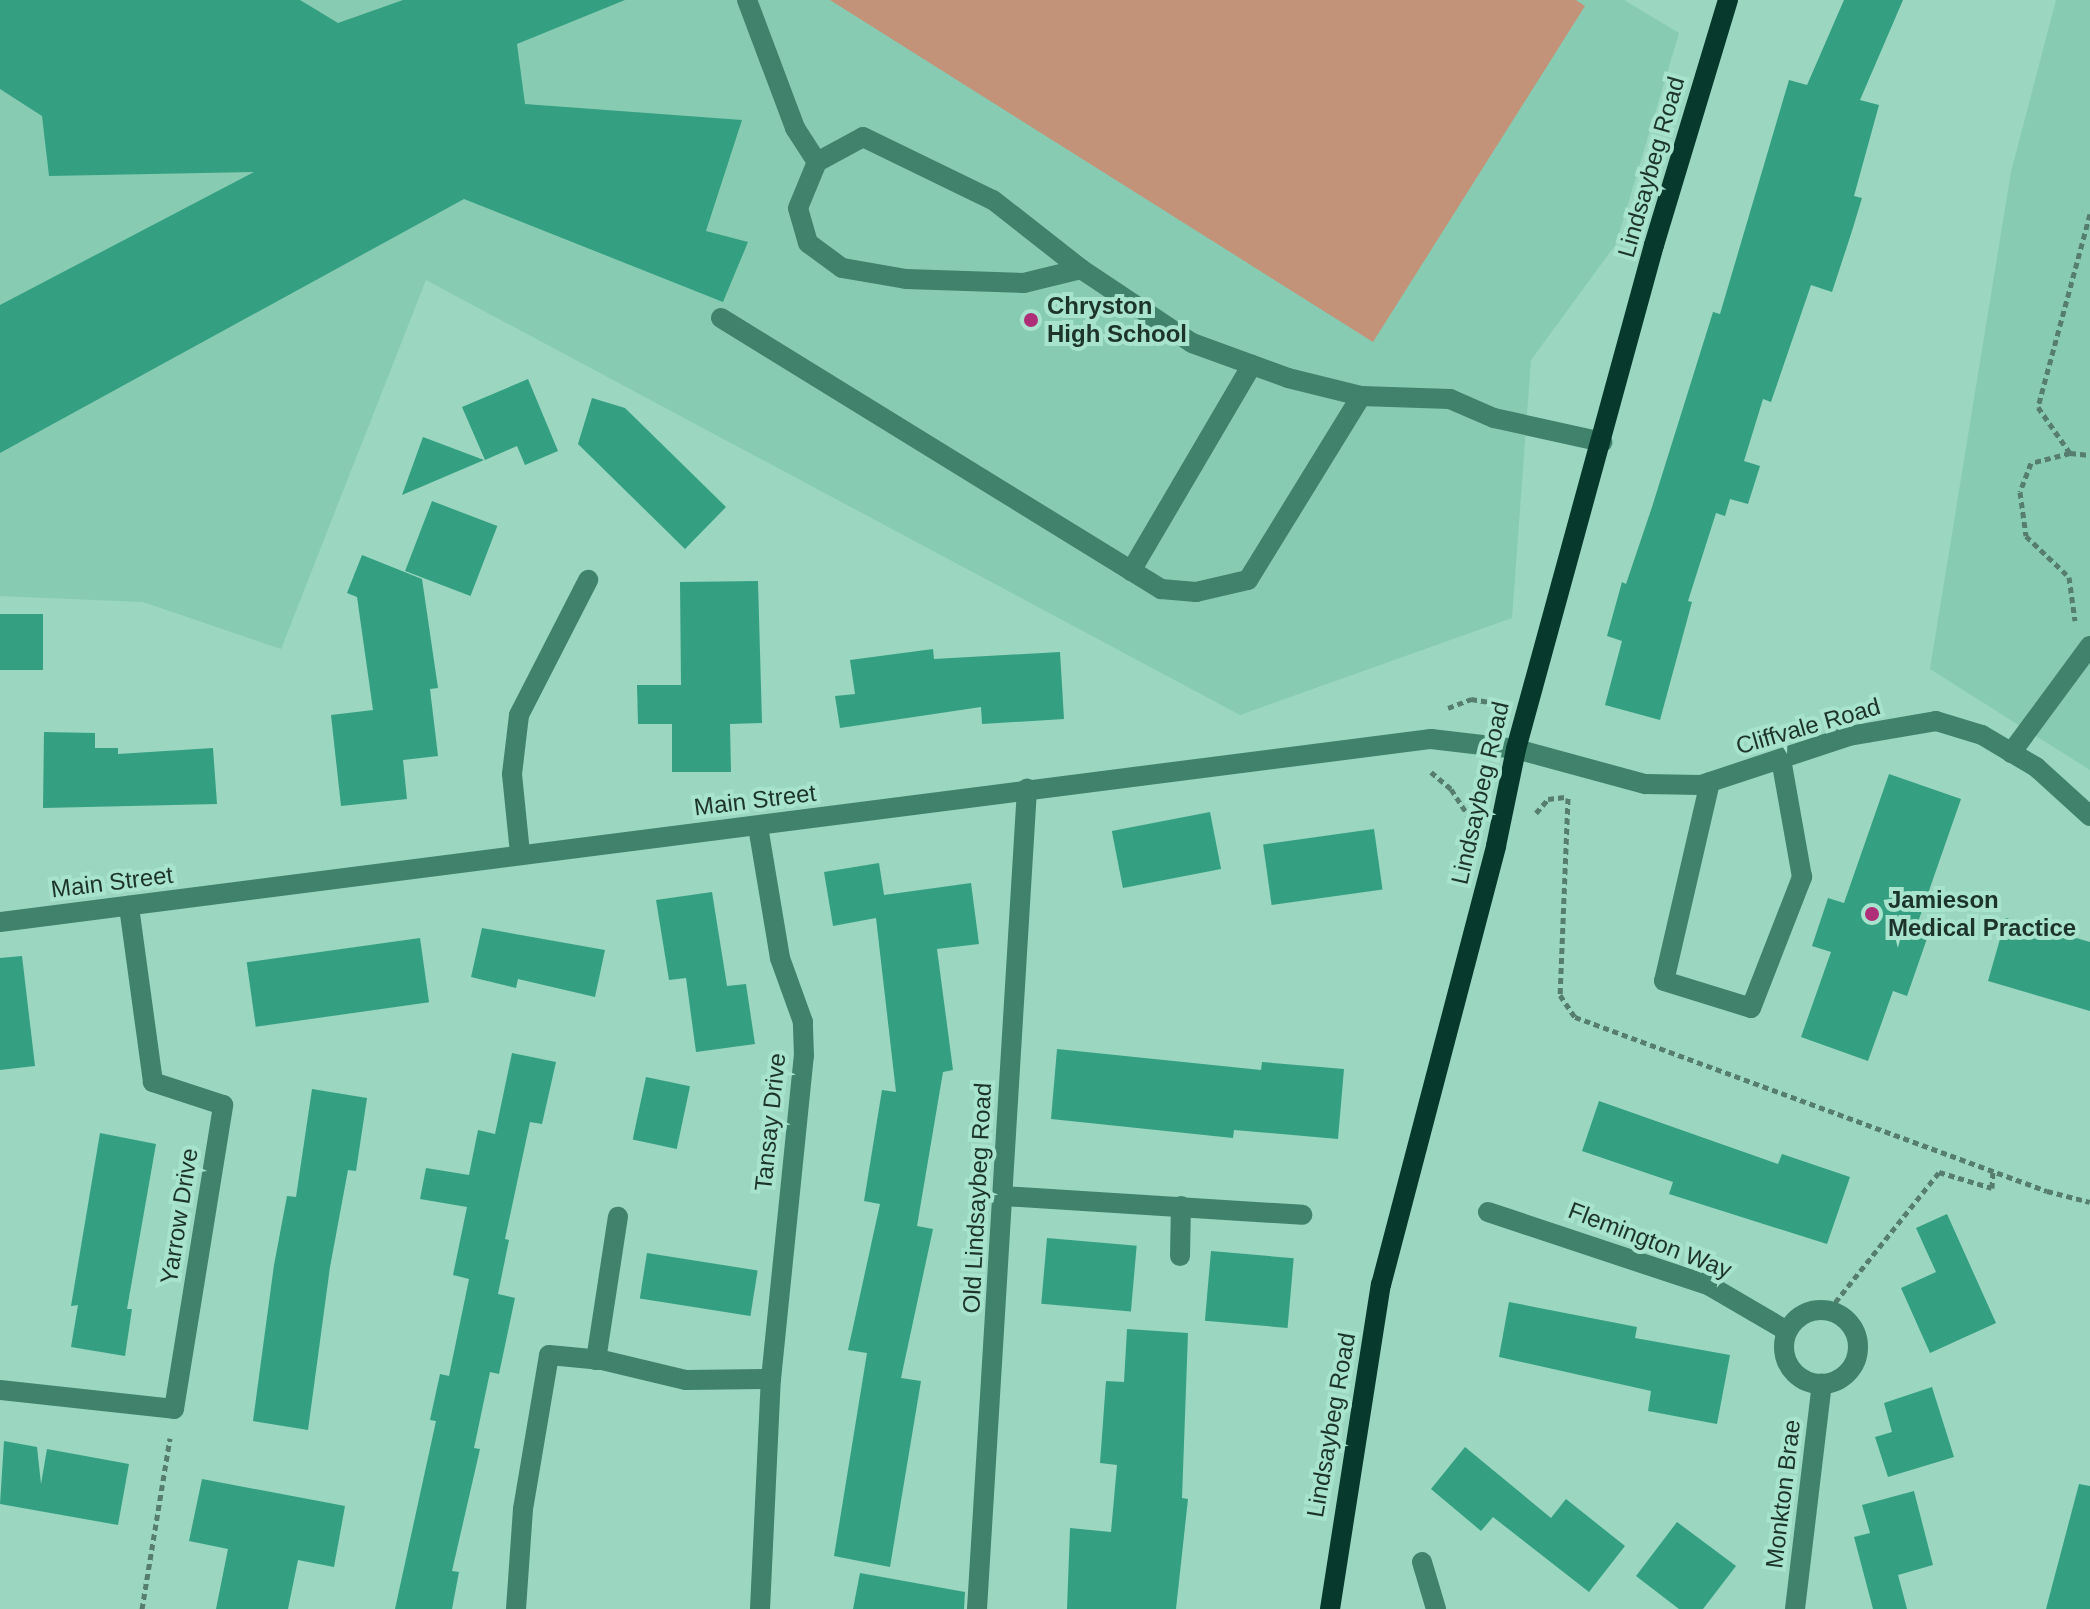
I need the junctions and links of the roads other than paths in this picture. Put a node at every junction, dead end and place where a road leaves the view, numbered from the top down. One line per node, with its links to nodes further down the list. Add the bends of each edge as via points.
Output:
1 (747, 0): 3 (street, via 795,128)
2 (1728, 0): 8 (main road, Lindsaybeg Road)
3 (817, 162): 4 (street, via 863,137 993,200); 4 (street, via 798,208 808,243 842,268 906,279 1024,283)
4 (1081, 269): 6 (street, via 1192,343)
5 (721, 318): 9 (street)
6 (1252, 365): 7 (street); 9 (street)
7 (1361, 396): 8 (street, via 1450,399 1494,418); 9 (street, via 1248,580 1196,592 1161,589)
8 (1602, 442): 12 (main road, Lindsaybeg Road)
9 (1131, 571)
10 (588, 580): 19 (street, via 519,715 512,774)
11 (2090, 646): 13 (street)
12 (1516, 749): 15 (street, Cliffvale Road, via 1645,784); 16 (street, Main Street, via 1431,739); 37 (main road, Lindsaybeg Road, via 1496,846 1381,1285)
13 (2011, 753): 14 (street, Cliffvale Road, via 1982,735 1936,721 1849,736); 17 (street, Cliffvale Road, via 2036,767)
14 (1781, 759): 15 (street, Cliffvale Road); 15 (street, via 1802,877 1751,1008 1664,981)
15 (1710, 782)
16 (1027, 789): 18 (street, Main Street); 22 (street, Old Lindsaybeg Road)
17 (2090, 816)
18 (758, 827): 19 (street, Main Street); 30 (street, Tansay Drive, via 780,958 803,1022 804,1044)
19 (520, 853): 20 (street, Main Street)
20 (129, 906): 21 (street, Main Street); 32 (street, Yarrow Drive, via 153,1082 223,1105 174,1409)
21 (0, 922)
22 (1003, 1196): 23 (street); 36 (street, Old Lindsaybeg Road)
23 (1181, 1206): 25 (street); 27 (street)
24 (1488, 1212): 28 (street, Flemington Way, via 1710,1286)
25 (1302, 1215)
26 (618, 1217): 29 (street)
27 (1180, 1256)
28 (1787, 1331): 31 (street, via 1784,1345 1791,1369); 31 (street, via 1809,1312 1829,1310 1848,1322 1858,1346 1851,1369)
29 (596, 1360): 30 (street, via 686,1380); 34 (street, via 549,1355 523,1509)
30 (771, 1379): 35 (street, Tansay Drive)
31 (1822, 1384): 39 (street, Monkton Brae)
32 (0, 1390)
33 (1422, 1562): 38 (street)
34 (516, 1609)
35 (760, 1609)
36 (977, 1609)
37 (1330, 1609)
38 (1436, 1609)
39 (1795, 1609)

